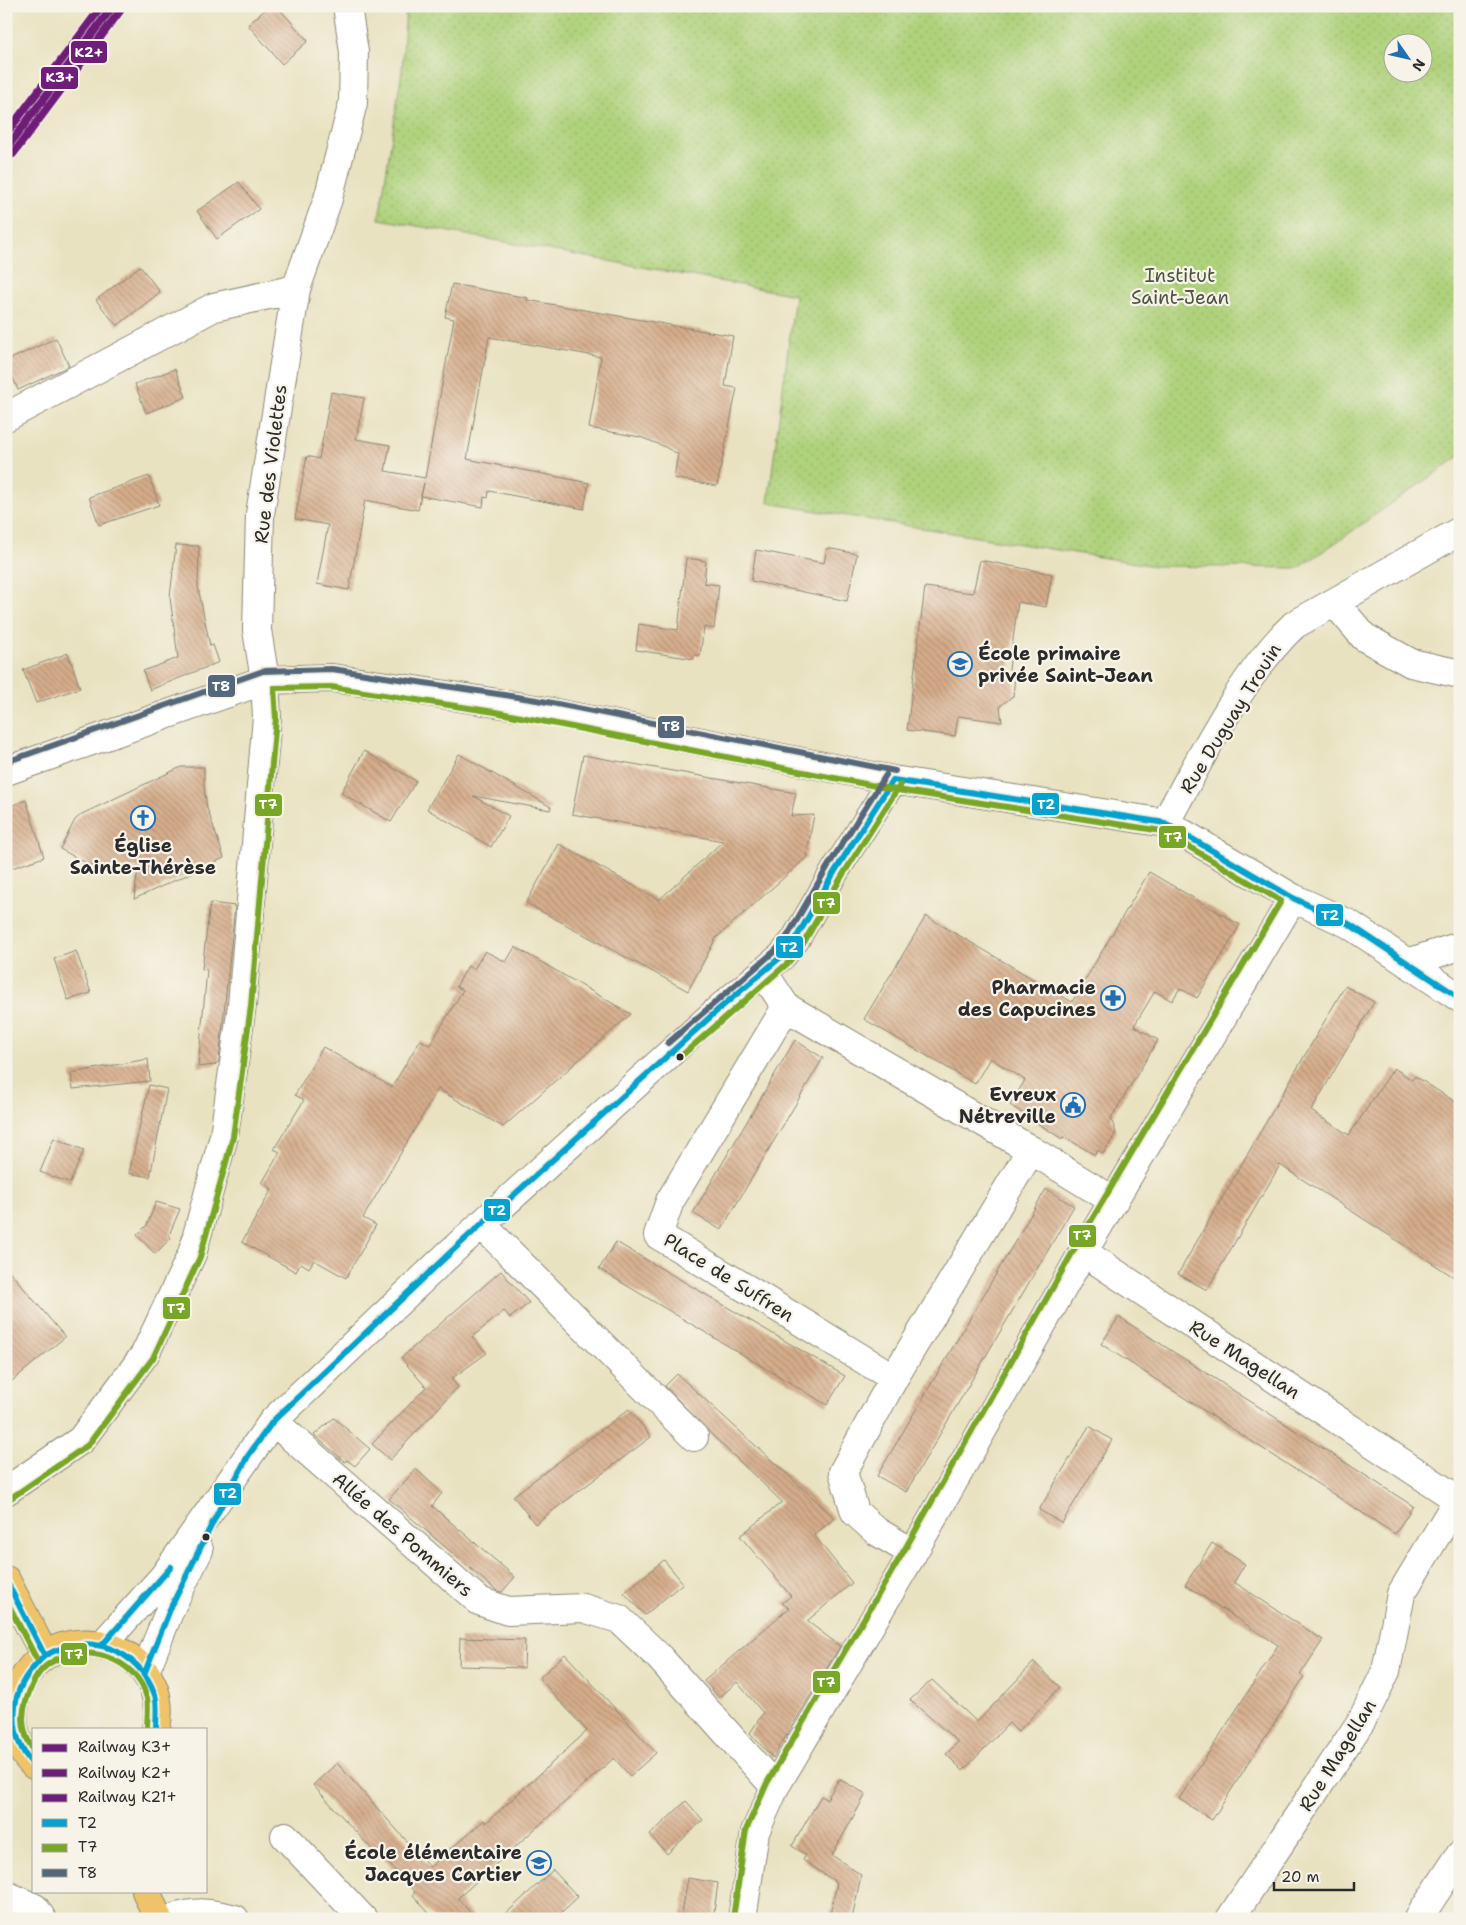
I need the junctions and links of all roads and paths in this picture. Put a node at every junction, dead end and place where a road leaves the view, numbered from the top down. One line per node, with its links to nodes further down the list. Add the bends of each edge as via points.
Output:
1 (347, 6): 2 (street, Rue des Violettes, via 354,52 353,103 328,199)
2 (296, 289): 3 (street, via 214,307); 7 (street, Rue des Violettes, via 260,514 257,630)
3 (6, 417)
4 (1460, 531): 5 (street, Rue Duguay Trouin)
5 (1336, 603): 6 (street, via 1364,637 1412,663); 10 (street, Rue Duguay Trouin, via 1294,625 1272,646 1222,723)
6 (1460, 674)
7 (265, 680): 8 (street); 9 (street, via 332,678 476,699); 25 (street, Rue des Violettes, via 267,718 242,1005 224,1136 192,1254 145,1354 81,1440)
8 (6, 771)
9 (893, 780): 10 (street); 14 (street, via 795,940)
10 (1165, 823): 11 (street)
11 (1293, 898): 13 (street, via 1349,924); 18 (street)
12 (1460, 946): 13 (street)
13 (1407, 962): 15 (street)
14 (763, 972): 16 (street); 19 (street)
15 (1460, 998)
16 (786, 1007): 17 (street); 21 (street, Place de Suffren, via 670,1202 658,1235)
17 (1031, 1150): 18 (street); 21 (street)
18 (1114, 1201): 20 (street)
19 (481, 1224): 22 (street); 23 (street)
20 (1083, 1252): 26 (street, Rue Magellan); 27 (street)
21 (894, 1378): 27 (street, via 843,1472 855,1512 876,1531)
22 (273, 1421): 24 (street); 35 (street, Allée des Pommiers, via 479,1600 508,1611 583,1608 619,1619 659,1657)
23 (694, 1437)
24 (248, 1456): 29 (street, via 164,1576); 31 (street, via 171,1607)
25 (6, 1491)
26 (1458, 1497): 46 (street, Rue Magellan, via 1401,1594 1386,1671 1362,1720)
27 (913, 1553): 35 (street)
28 (6, 1580): 30 (main road)
29 (104, 1644): 30 (main road, via 83,1642 63,1645); 31 (main road, via 127,1654)
30 (44, 1654): 33 (main road, via 27,1671 16,1693)
31 (145, 1672): 32 (main road, via 157,1700)
32 (156, 1728)
33 (12, 1744): 34 (main road)
34 (32, 1763)
35 (775, 1786): 45 (street, via 755,1832)
36 (285, 1836): 44 (street)
37 (1460, 1855): 47 (street)
38 (146, 1892): 41 (main road)
39 (6, 1895): 40 (street, via 35,1908)
40 (42, 1919)
41 (158, 1919)
42 (171, 1919): 43 (street, via 210,1912)
43 (235, 1919)
44 (363, 1919)
45 (742, 1919)
46 (1230, 1919)
47 (1418, 1919)

